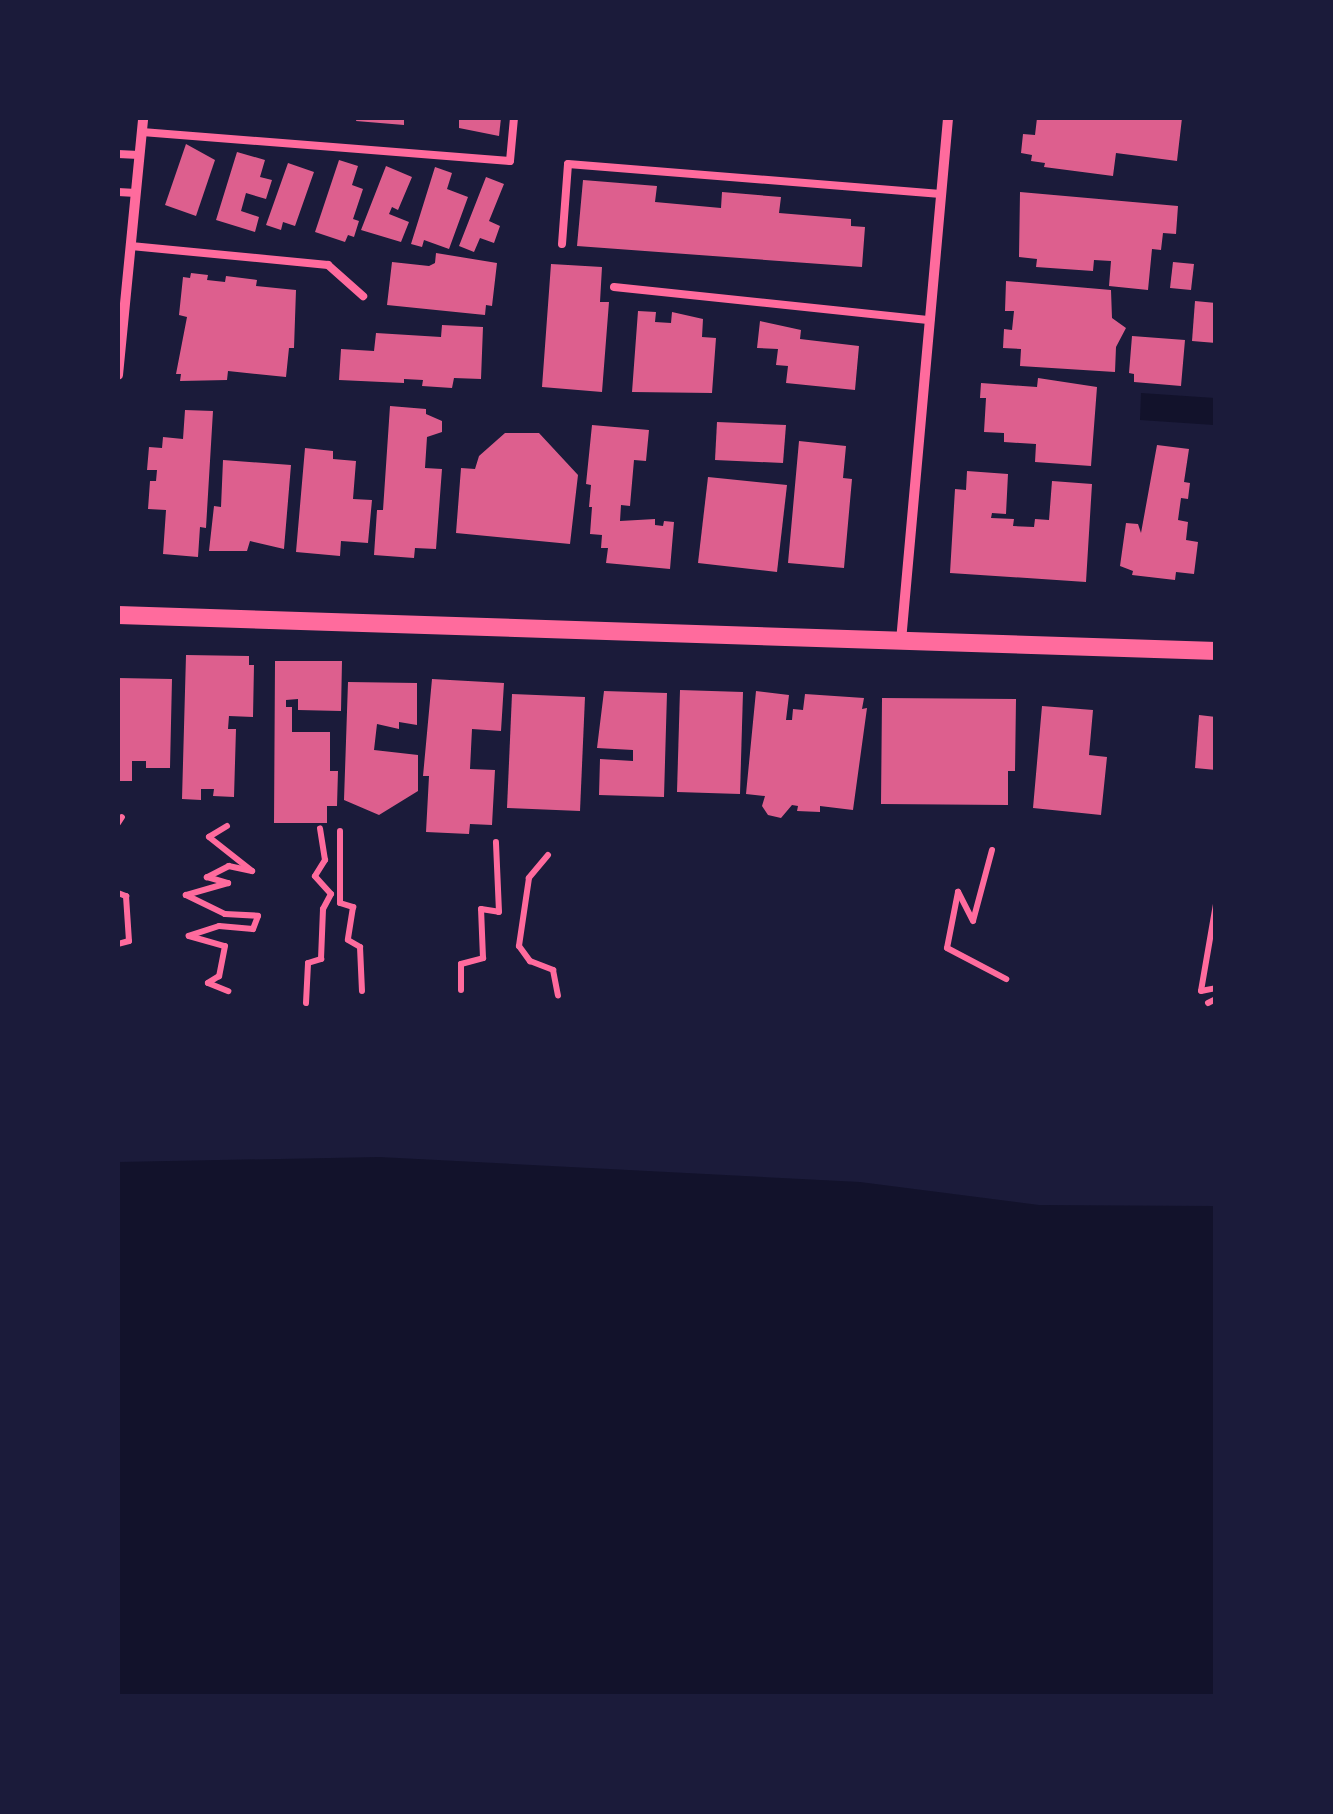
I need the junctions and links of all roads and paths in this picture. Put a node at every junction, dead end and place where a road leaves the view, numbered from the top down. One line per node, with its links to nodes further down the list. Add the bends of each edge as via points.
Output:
1 (143, 118): 4 (street)
2 (514, 118): 4 (lane, via 510,161)
3 (948, 118): 9 (street)
4 (142, 132): 6 (street)
5 (118, 154): 6 (lane)
6 (139, 155): 8 (street)
7 (118, 192): 8 (lane)
8 (136, 192): 11 (street)
9 (941, 194): 10 (lane, via 568,164); 14 (street)
10 (562, 244)
11 (131, 246): 13 (lane, via 328,265); 15 (street)
12 (614, 287): 14 (lane)
13 (363, 296)
14 (930, 320): 17 (street)
15 (118, 375)
16 (118, 615): 17 (street)
17 (900, 640): 18 (street)
18 (1216, 650)
19 (227, 826): 31 (path, via 209,837 252,870 230,866 207,876 228,883 186,895 225,914 258,916 253,929 218,926 190,936 225,946 219,976 208,983)
20 (320, 828): 34 (path, via 325,860 315,876 331,894 323,909 321,959 308,963)
21 (340, 831): 32 (path, via 340,903 353,907 348,940 360,947)
22 (496, 842): 30 (path, via 499,912 481,910 483,958 460,964)
23 (992, 850): 28 (path, via 973,921 958,892 947,948)
24 (548, 855): 33 (path, via 529,878 519,946 530,961 553,970)
25 (118, 893): 27 (path, via 126,896 129,940)
26 (1216, 904): 29 (path, via 1201,991)
27 (118, 944)
28 (1006, 979)
29 (1216, 988)
30 (461, 990)
31 (228, 991)
32 (362, 991)
33 (558, 996)
34 (306, 1003)

